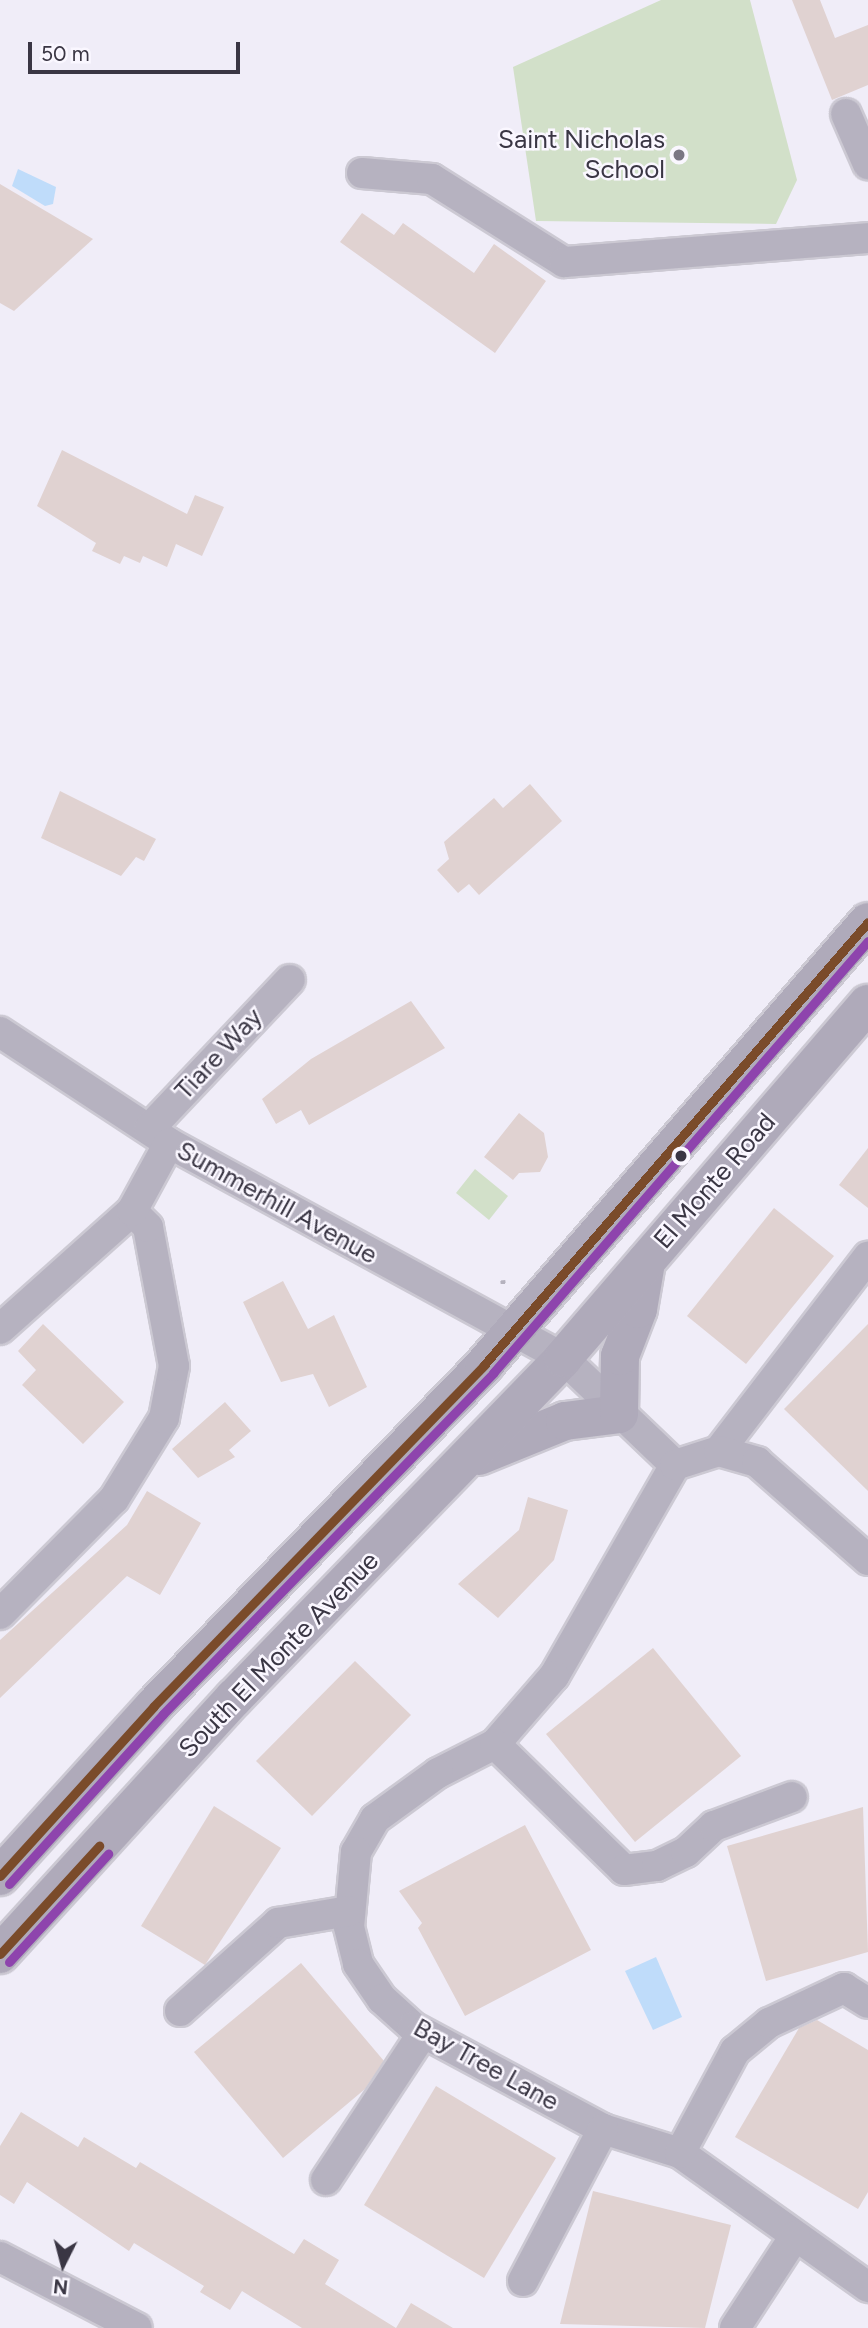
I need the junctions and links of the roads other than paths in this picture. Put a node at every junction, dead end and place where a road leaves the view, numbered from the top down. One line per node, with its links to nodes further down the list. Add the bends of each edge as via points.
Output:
1 (846, 114): 2 (street)
2 (868, 164)
3 (362, 173): 4 (street, via 432,179 564,262)
4 (868, 238)
5 (863, 937): 14 (main road, South El Monte Avenue)
6 (290, 980): 9 (street, Tiare Way)
7 (868, 1004): 12 (main road, El Monte Road)
8 (0, 1032): 9 (street, Summerhill Avenue)
9 (159, 1136): 10 (street, Tiare Way); 14 (street, Summerhill Avenue)
10 (132, 1211): 13 (street, Tiare Way); 21 (street, via 148,1227 174,1366 164,1418 114,1499)
11 (868, 1257): 17 (street)
12 (646, 1261): 15 (main road, El Monte Road); 16 (main road, via 639,1309 620,1356)
13 (0, 1329)
14 (509, 1332): 15 (street, Summerhill Avenue); 24 (main road, South El Monte Avenue)
15 (562, 1358): 16 (street); 18 (main road, South El Monte Avenue)
16 (619, 1414): 18 (main road, via 565,1421); 19 (street)
17 (719, 1451): 19 (street); 20 (street, via 757,1462)
18 (467, 1461): 26 (main road, South El Monte Avenue, via 234,1698)
19 (675, 1465): 22 (street, Bay Tree Lane, via 554,1676)
20 (868, 1560)
21 (0, 1614)
22 (495, 1744): 23 (street, via 624,1870 657,1866 686,1852 714,1826); 25 (street, Bay Tree Lane, via 438,1773 375,1819 356,1852)
23 (792, 1797)
24 (0, 1876)
25 (349, 1911): 28 (street, via 278,1923); 29 (street, Bay Tree Lane, via 358,1964 382,1999)
26 (0, 1954)
27 (868, 2003): 31 (street, via 844,1988 769,2023 735,2051)
28 (180, 2011)
29 (423, 2033): 30 (street, Bay Tree Lane); 32 (street)
30 (603, 2129): 31 (street, Bay Tree Lane); 35 (street)
31 (680, 2153): 33 (street, Bay Tree Lane)
32 (326, 2180)
33 (795, 2236): 36 (street, Bay Tree Lane); 38 (street)
34 (0, 2257): 37 (street)
35 (523, 2281)
36 (868, 2287)
37 (137, 2328)
38 (735, 2328)

